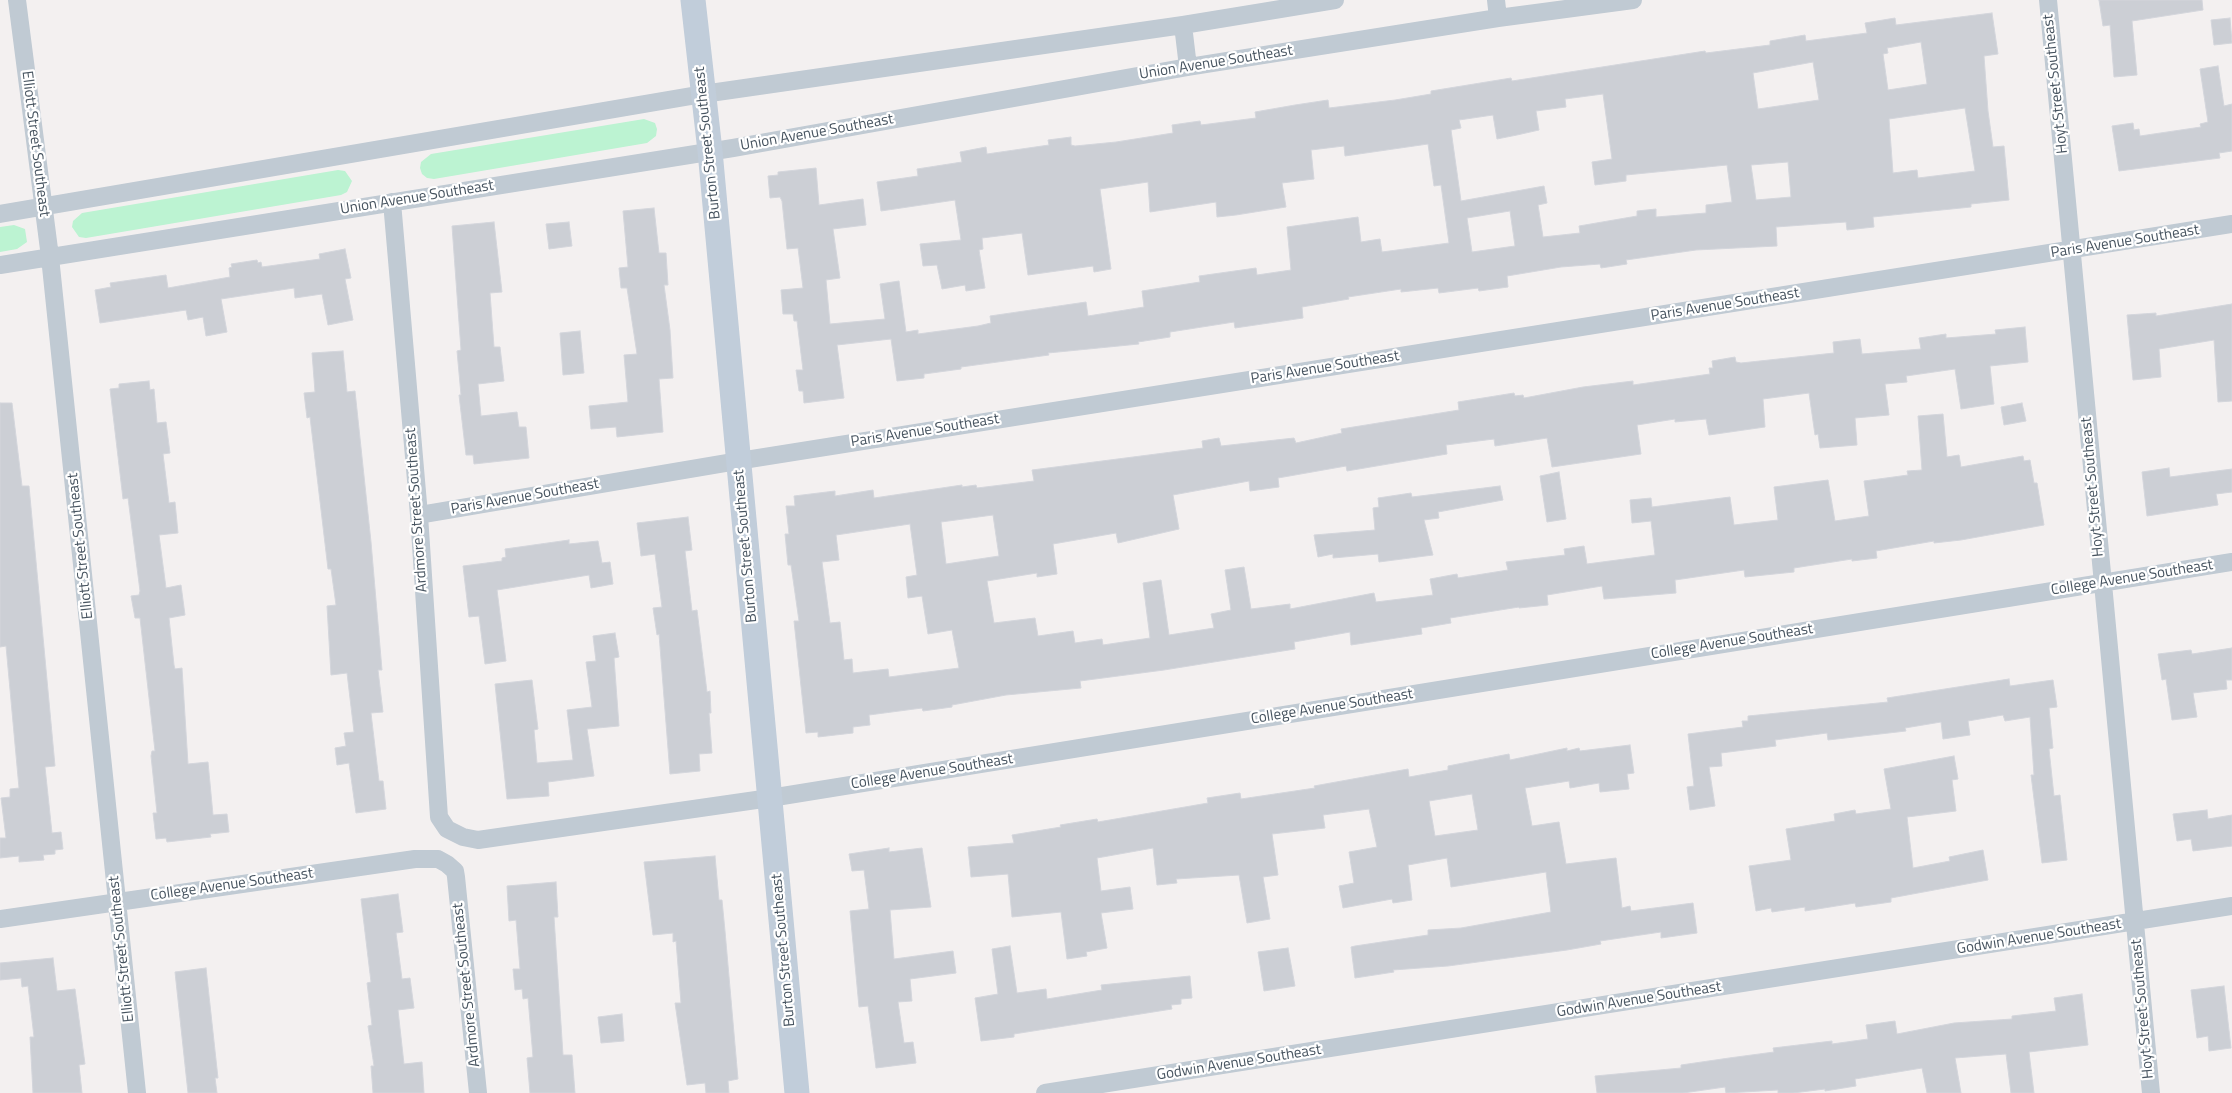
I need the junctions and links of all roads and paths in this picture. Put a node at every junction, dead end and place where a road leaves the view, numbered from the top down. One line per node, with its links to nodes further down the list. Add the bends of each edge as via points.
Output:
1 (17, 0): 13 (street, Elliott Street Southeast)
2 (693, 0): 10 (main road, Burton Street Southeast)
3 (1336, 0): 8 (street)
4 (1496, 0): 7 (street)
5 (1633, 0): 7 (street, Union Avenue Southeast)
6 (2048, 0): 16 (street, Hoyt Street Southeast)
7 (1498, 18): 9 (street, Union Avenue Southeast)
8 (1183, 25): 9 (street); 10 (street)
9 (1188, 67): 11 (street, Union Avenue Southeast)
10 (703, 94): 11 (main road, Burton Street Southeast); 13 (street)
11 (710, 152): 12 (street, Union Avenue Southeast); 19 (main road, Burton Street Southeast)
12 (392, 202): 17 (street, Union Avenue Southeast); 20 (street, Ardmore Street Southeast)
13 (43, 207): 14 (street); 17 (street, Elliott Street Southeast)
14 (0, 214)
15 (2232, 224): 16 (street, Paris Avenue Southeast)
16 (2073, 250): 19 (street, Paris Avenue Southeast); 22 (street, Hoyt Street Southeast)
17 (50, 257): 18 (street, Union Avenue Southeast); 26 (street, Elliott Street Southeast)
18 (0, 265)
19 (738, 461): 20 (street, Paris Avenue Southeast); 23 (main road, Burton Street Southeast)
20 (419, 515): 24 (street, Ardmore Street Southeast)
21 (2232, 562): 22 (street, College Avenue Southeast)
22 (2102, 582): 23 (street, College Avenue Southeast); 29 (street, Hoyt Street Southeast)
23 (770, 798): 24 (street, College Avenue Southeast, via 478,840 462,837 447,829); 32 (main road, Burton Street Southeast)
24 (439, 817)
25 (456, 877): 26 (street, College Avenue Southeast, via 448,864 433,859 415,859); 31 (street, Ardmore Street Southeast)
26 (118, 901): 28 (street, College Avenue Southeast); 30 (street, Elliott Street Southeast)
27 (2232, 906): 29 (street, Godwin Avenue Southeast)
28 (0, 919)
29 (2135, 922): 33 (street, Godwin Avenue Southeast); 34 (street, Hoyt Street Southeast)
30 (137, 1093)
31 (478, 1093)
32 (797, 1093)
33 (1045, 1093)
34 (2151, 1093)

